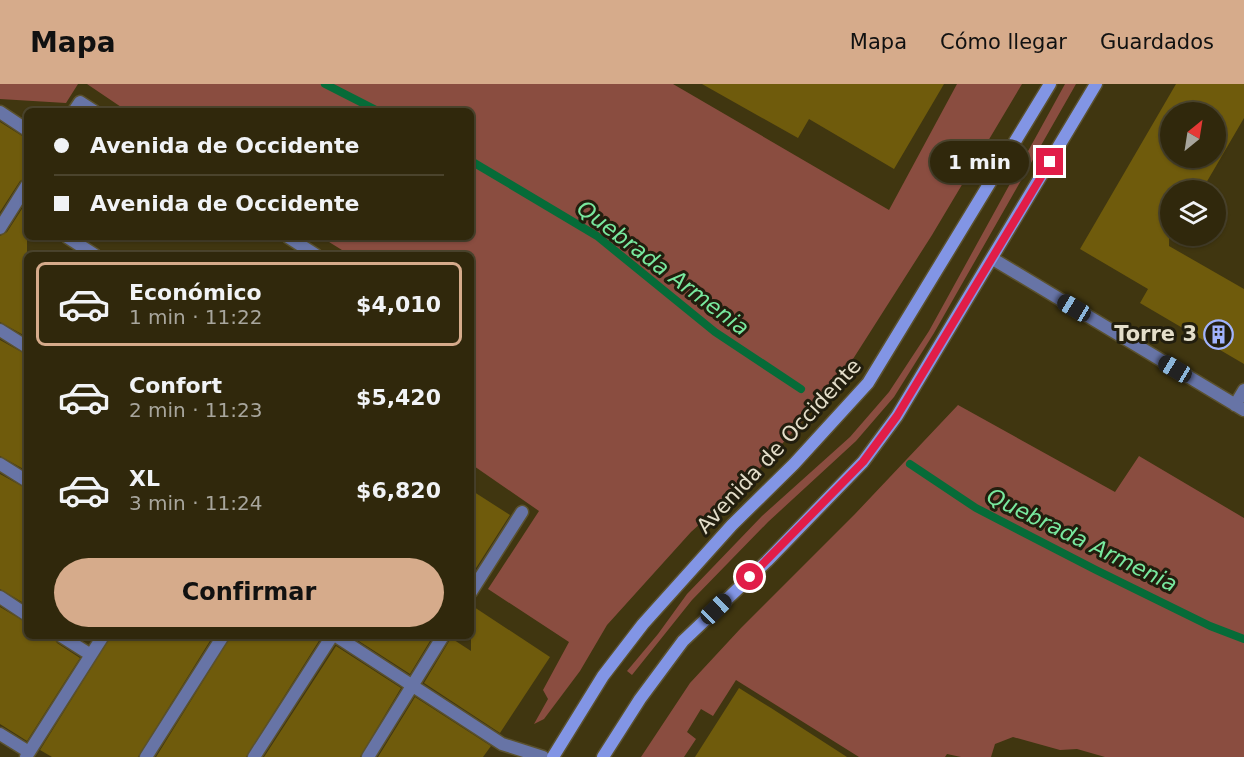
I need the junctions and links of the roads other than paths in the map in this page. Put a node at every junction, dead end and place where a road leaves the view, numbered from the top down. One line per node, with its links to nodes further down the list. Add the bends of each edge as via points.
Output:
1 (1050, 84): 40 (main road, Avenida de Occidente, via 868,382 643,624 603,676)
2 (1096, 84): 15 (main road)
3 (76, 108): 4 (street, via 80,102)
4 (89, 108)
5 (0, 112): 6 (street)
6 (24, 128)
7 (24, 190): 8 (street)
8 (15, 204): 9 (street); 10 (street)
9 (24, 210)
10 (0, 228)
11 (72, 240): 13 (street)
12 (293, 240): 14 (street)
13 (90, 252)
14 (311, 252)
15 (993, 259): 19 (street); 41 (main road, via 897,416 863,462 683,641)
16 (0, 330): 17 (street)
17 (24, 345)
18 (1244, 390): 19 (street)
19 (1240, 408)
20 (0, 464): 21 (street)
21 (24, 479)
22 (522, 512): 23 (street)
23 (474, 587)
24 (0, 597): 25 (street)
25 (24, 613)
26 (66, 639): 32 (street)
27 (101, 639): 32 (street)
28 (221, 639): 36 (street)
29 (330, 639): 37 (street)
30 (341, 639): 33 (street)
31 (441, 639): 33 (street)
32 (91, 655): 35 (street)
33 (412, 685): 38 (street); 39 (street, via 502,744)
34 (0, 734): 35 (street)
35 (28, 755)
36 (146, 757)
37 (254, 757)
38 (368, 757)
39 (543, 757)
40 (553, 757)
41 (603, 757)

